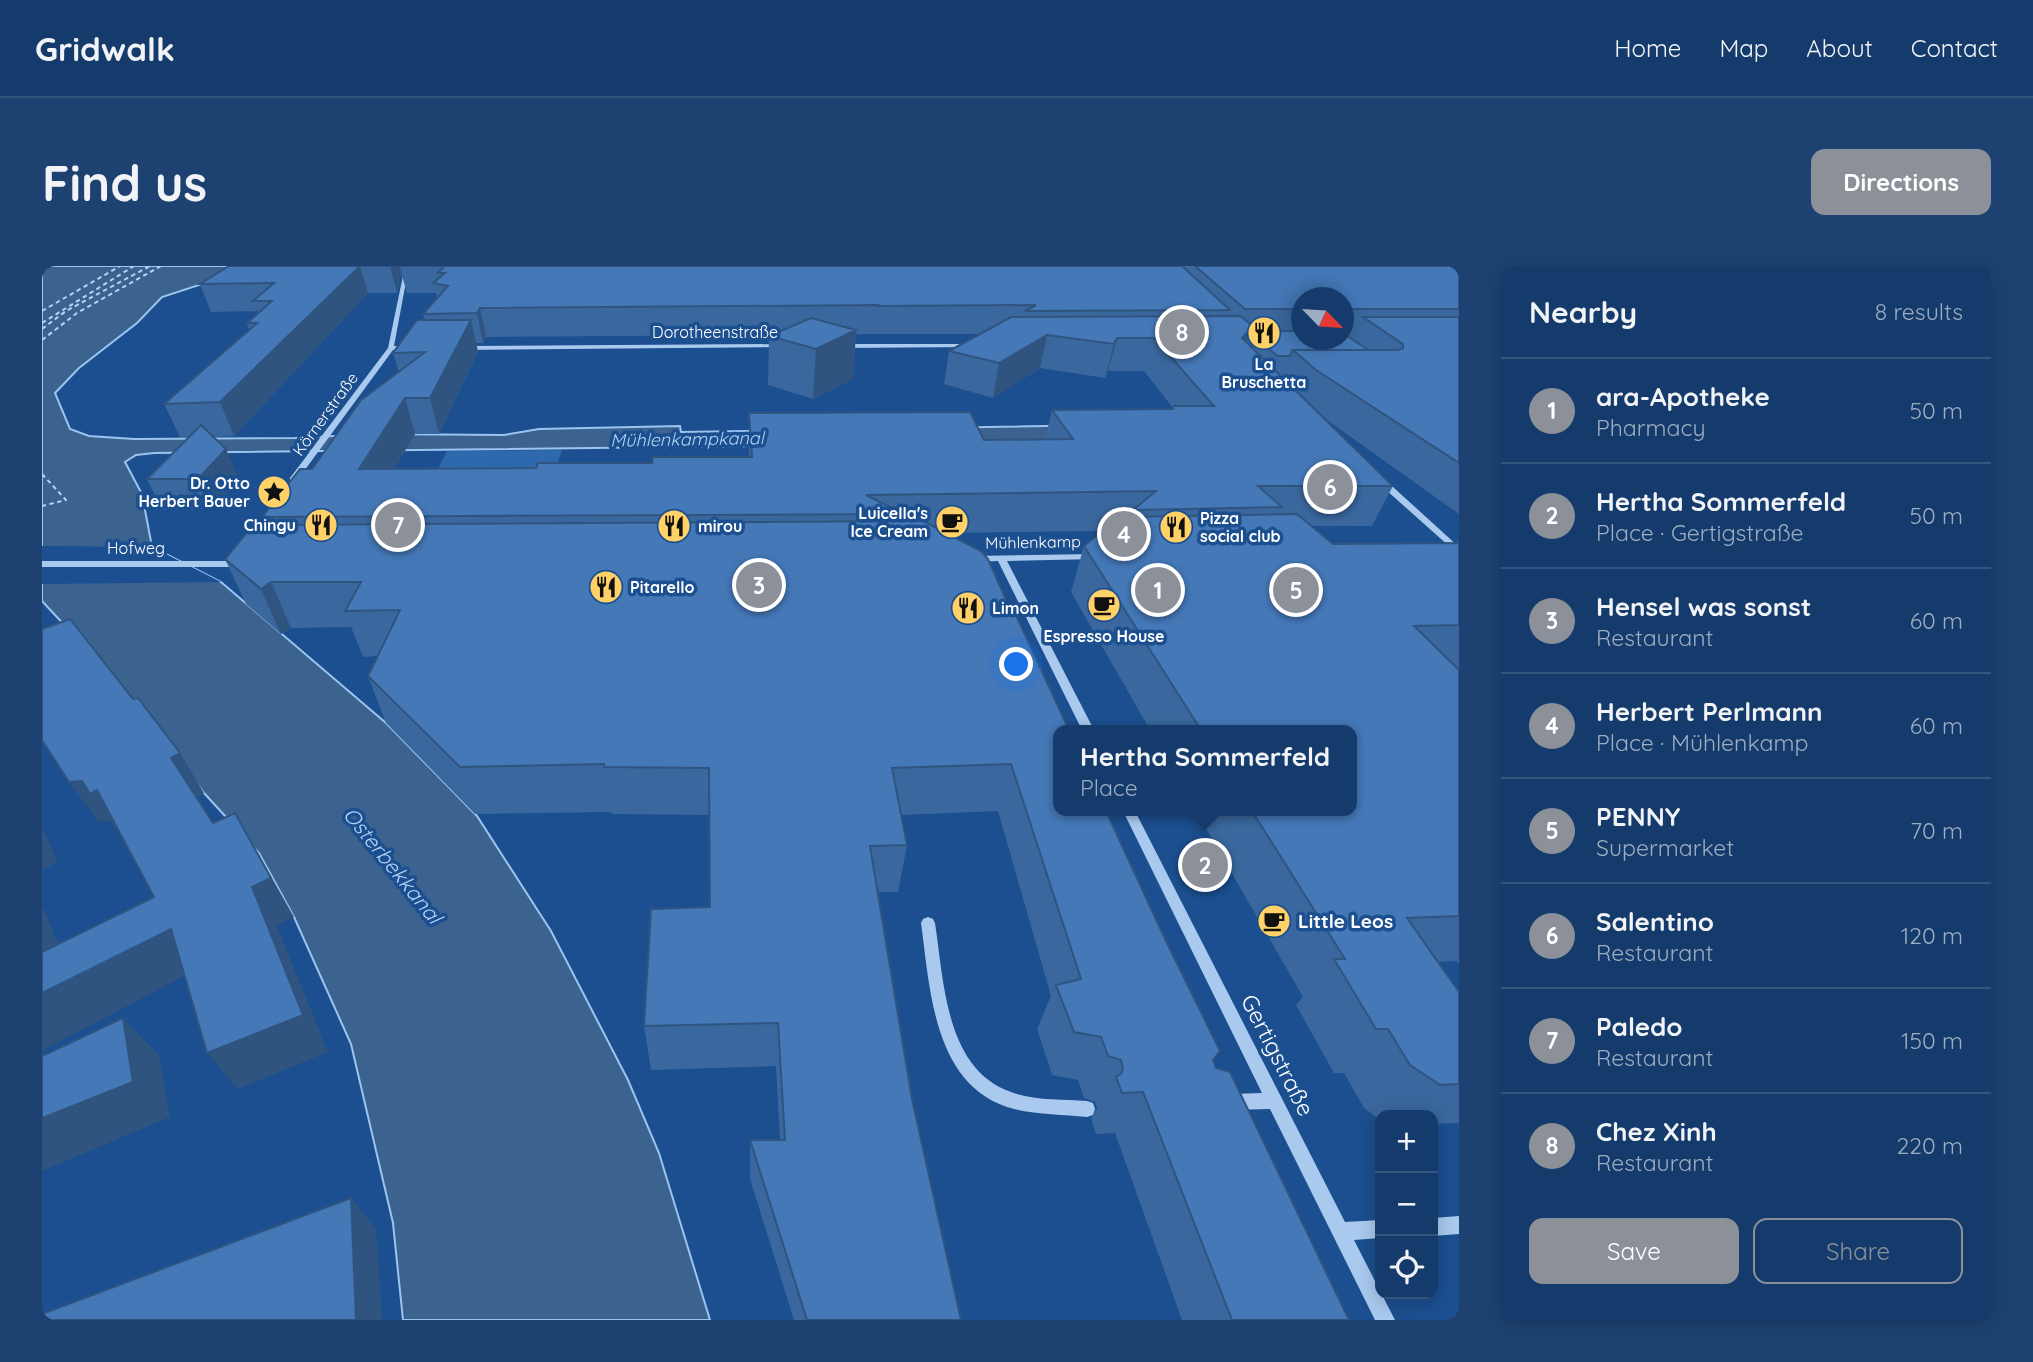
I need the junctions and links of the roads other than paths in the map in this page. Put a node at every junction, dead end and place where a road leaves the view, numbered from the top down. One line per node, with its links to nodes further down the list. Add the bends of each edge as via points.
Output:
1 (407, 266): 5 (street, Körnerstraße)
2 (791, 346): 7 (street, Dorotheenstraße)
3 (825, 346): 4 (street)
4 (986, 346)
5 (391, 348): 6 (street); 8 (street, Körnerstraße)
6 (419, 348)
7 (446, 348)
8 (328, 433): 9 (street, Körnerstraße)
9 (312, 456): 11 (street, Körnerstraße)
10 (1372, 473): 13 (street)
11 (289, 486)
12 (1441, 547): 13 (street)
13 (1457, 548)
14 (237, 553): 19 (street)
15 (1112, 556): 16 (street, Mühlenkamp)
16 (1001, 558): 17 (street, Mühlenkamp); 21 (street)
17 (965, 559)
18 (42, 564): 19 (street, Hofweg)
19 (230, 564): 20 (street)
20 (256, 564)
21 (1085, 725)
22 (1132, 816): 24 (street, Gertigstraße)
23 (928, 923): 26 (street, via 956,1057 981,1088 1009,1100)
24 (1275, 1101): 25 (street); 30 (street, Gertigstraße)
25 (1220, 1102)
26 (1087, 1109)
27 (1459, 1226): 28 (street)
28 (1438, 1227)
29 (1375, 1229): 30 (street)
30 (1342, 1231): 31 (street, Gertigstraße)
31 (1385, 1320)

